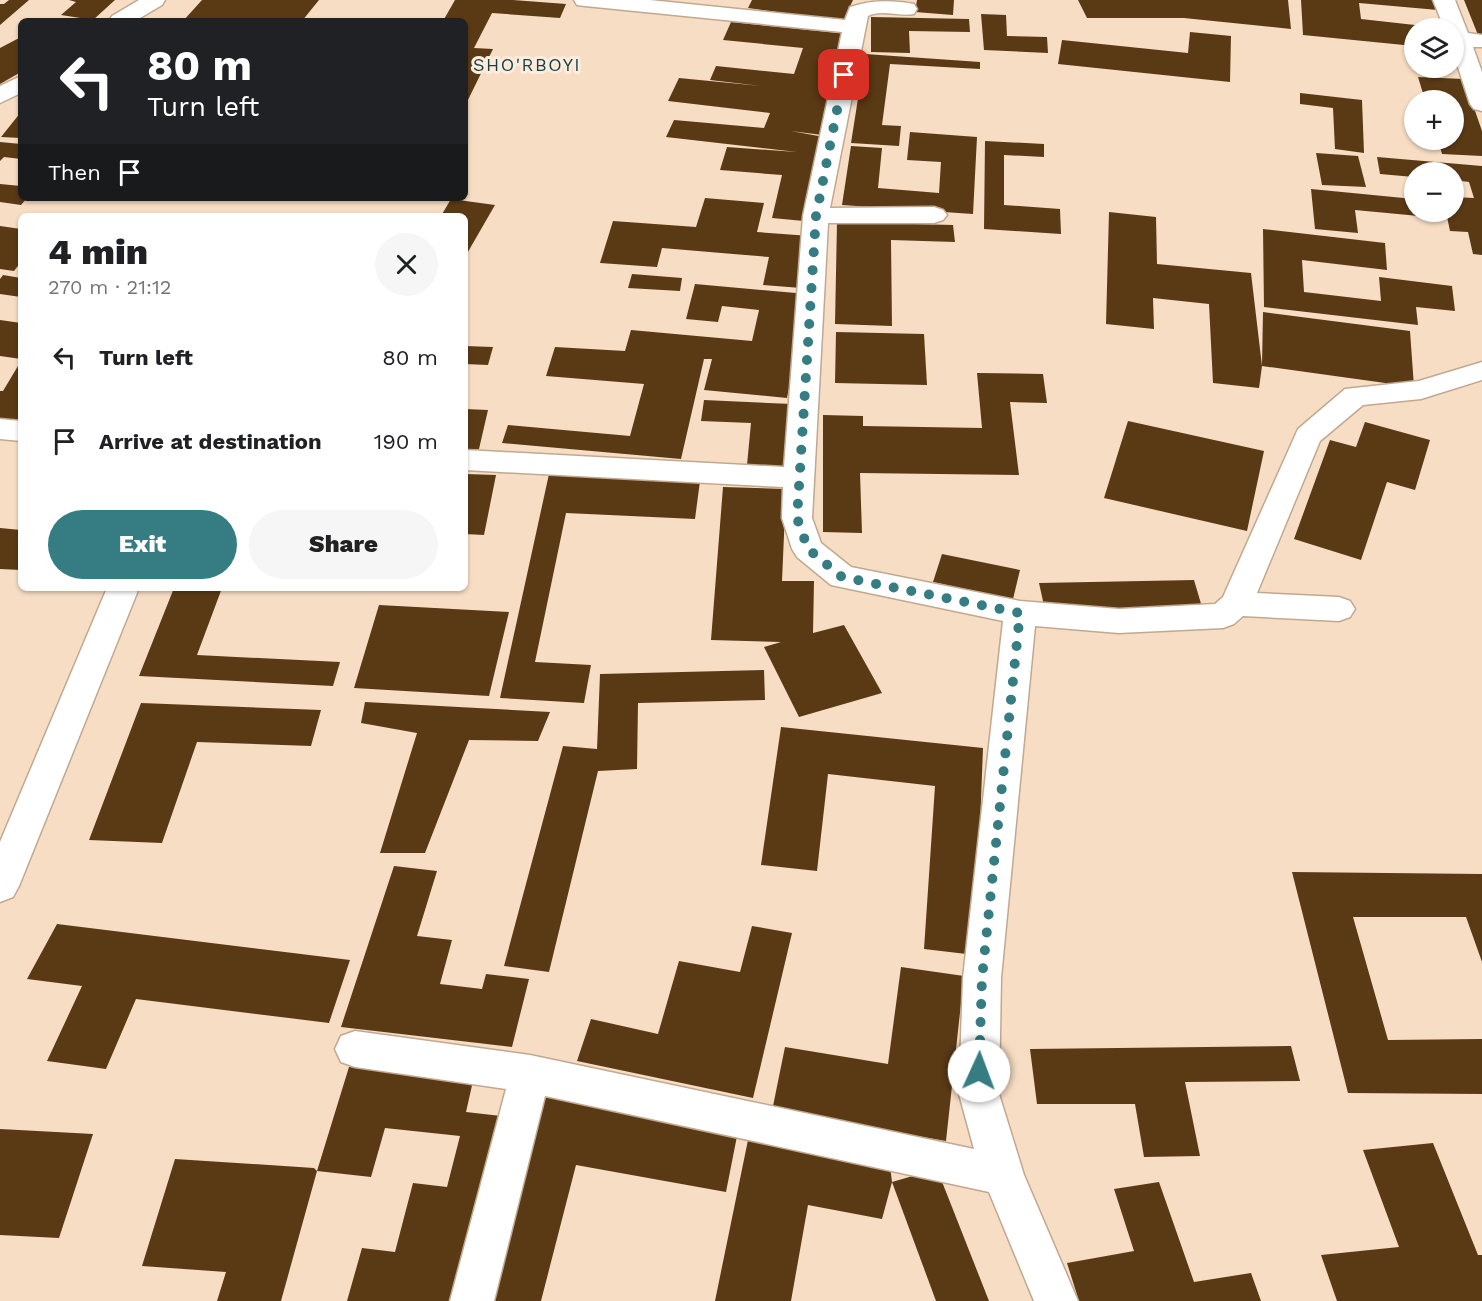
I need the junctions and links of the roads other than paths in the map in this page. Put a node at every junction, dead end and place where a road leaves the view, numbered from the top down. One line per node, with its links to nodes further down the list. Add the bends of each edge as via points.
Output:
1 (154, 0): 6 (street)
2 (585, 0): 4 (street)
3 (1444, 0): 7 (street)
4 (727, 6): 8 (street)
5 (906, 9): 8 (street, via 871,6 858,12)
6 (125, 18)
7 (1451, 18)
8 (854, 27): 16 (street)
9 (1464, 39): 10 (street)
10 (1482, 41)
11 (1464, 53): 14 (street)
12 (18, 84): 13 (street)
13 (0, 96)
14 (1482, 104)
15 (934, 215): 16 (street)
16 (816, 216): 21 (street)
17 (1482, 371): 23 (street, via 1421,390 1355,396 1308,436)
18 (0, 429): 19 (street)
19 (18, 431)
20 (468, 460): 21 (street)
21 (798, 478): 25 (street, via 797,518 808,549 842,577)
22 (122, 591): 26 (street)
23 (1236, 604): 24 (street); 25 (street, via 1223,616 1119,621)
24 (1339, 609)
25 (1020, 613): 29 (street, via 982,978 979,1094)
26 (0, 886)
27 (355, 1049): 28 (street)
28 (530, 1074): 29 (street); 30 (street)
29 (1003, 1175): 31 (street)
30 (472, 1301)
31 (1056, 1301)

